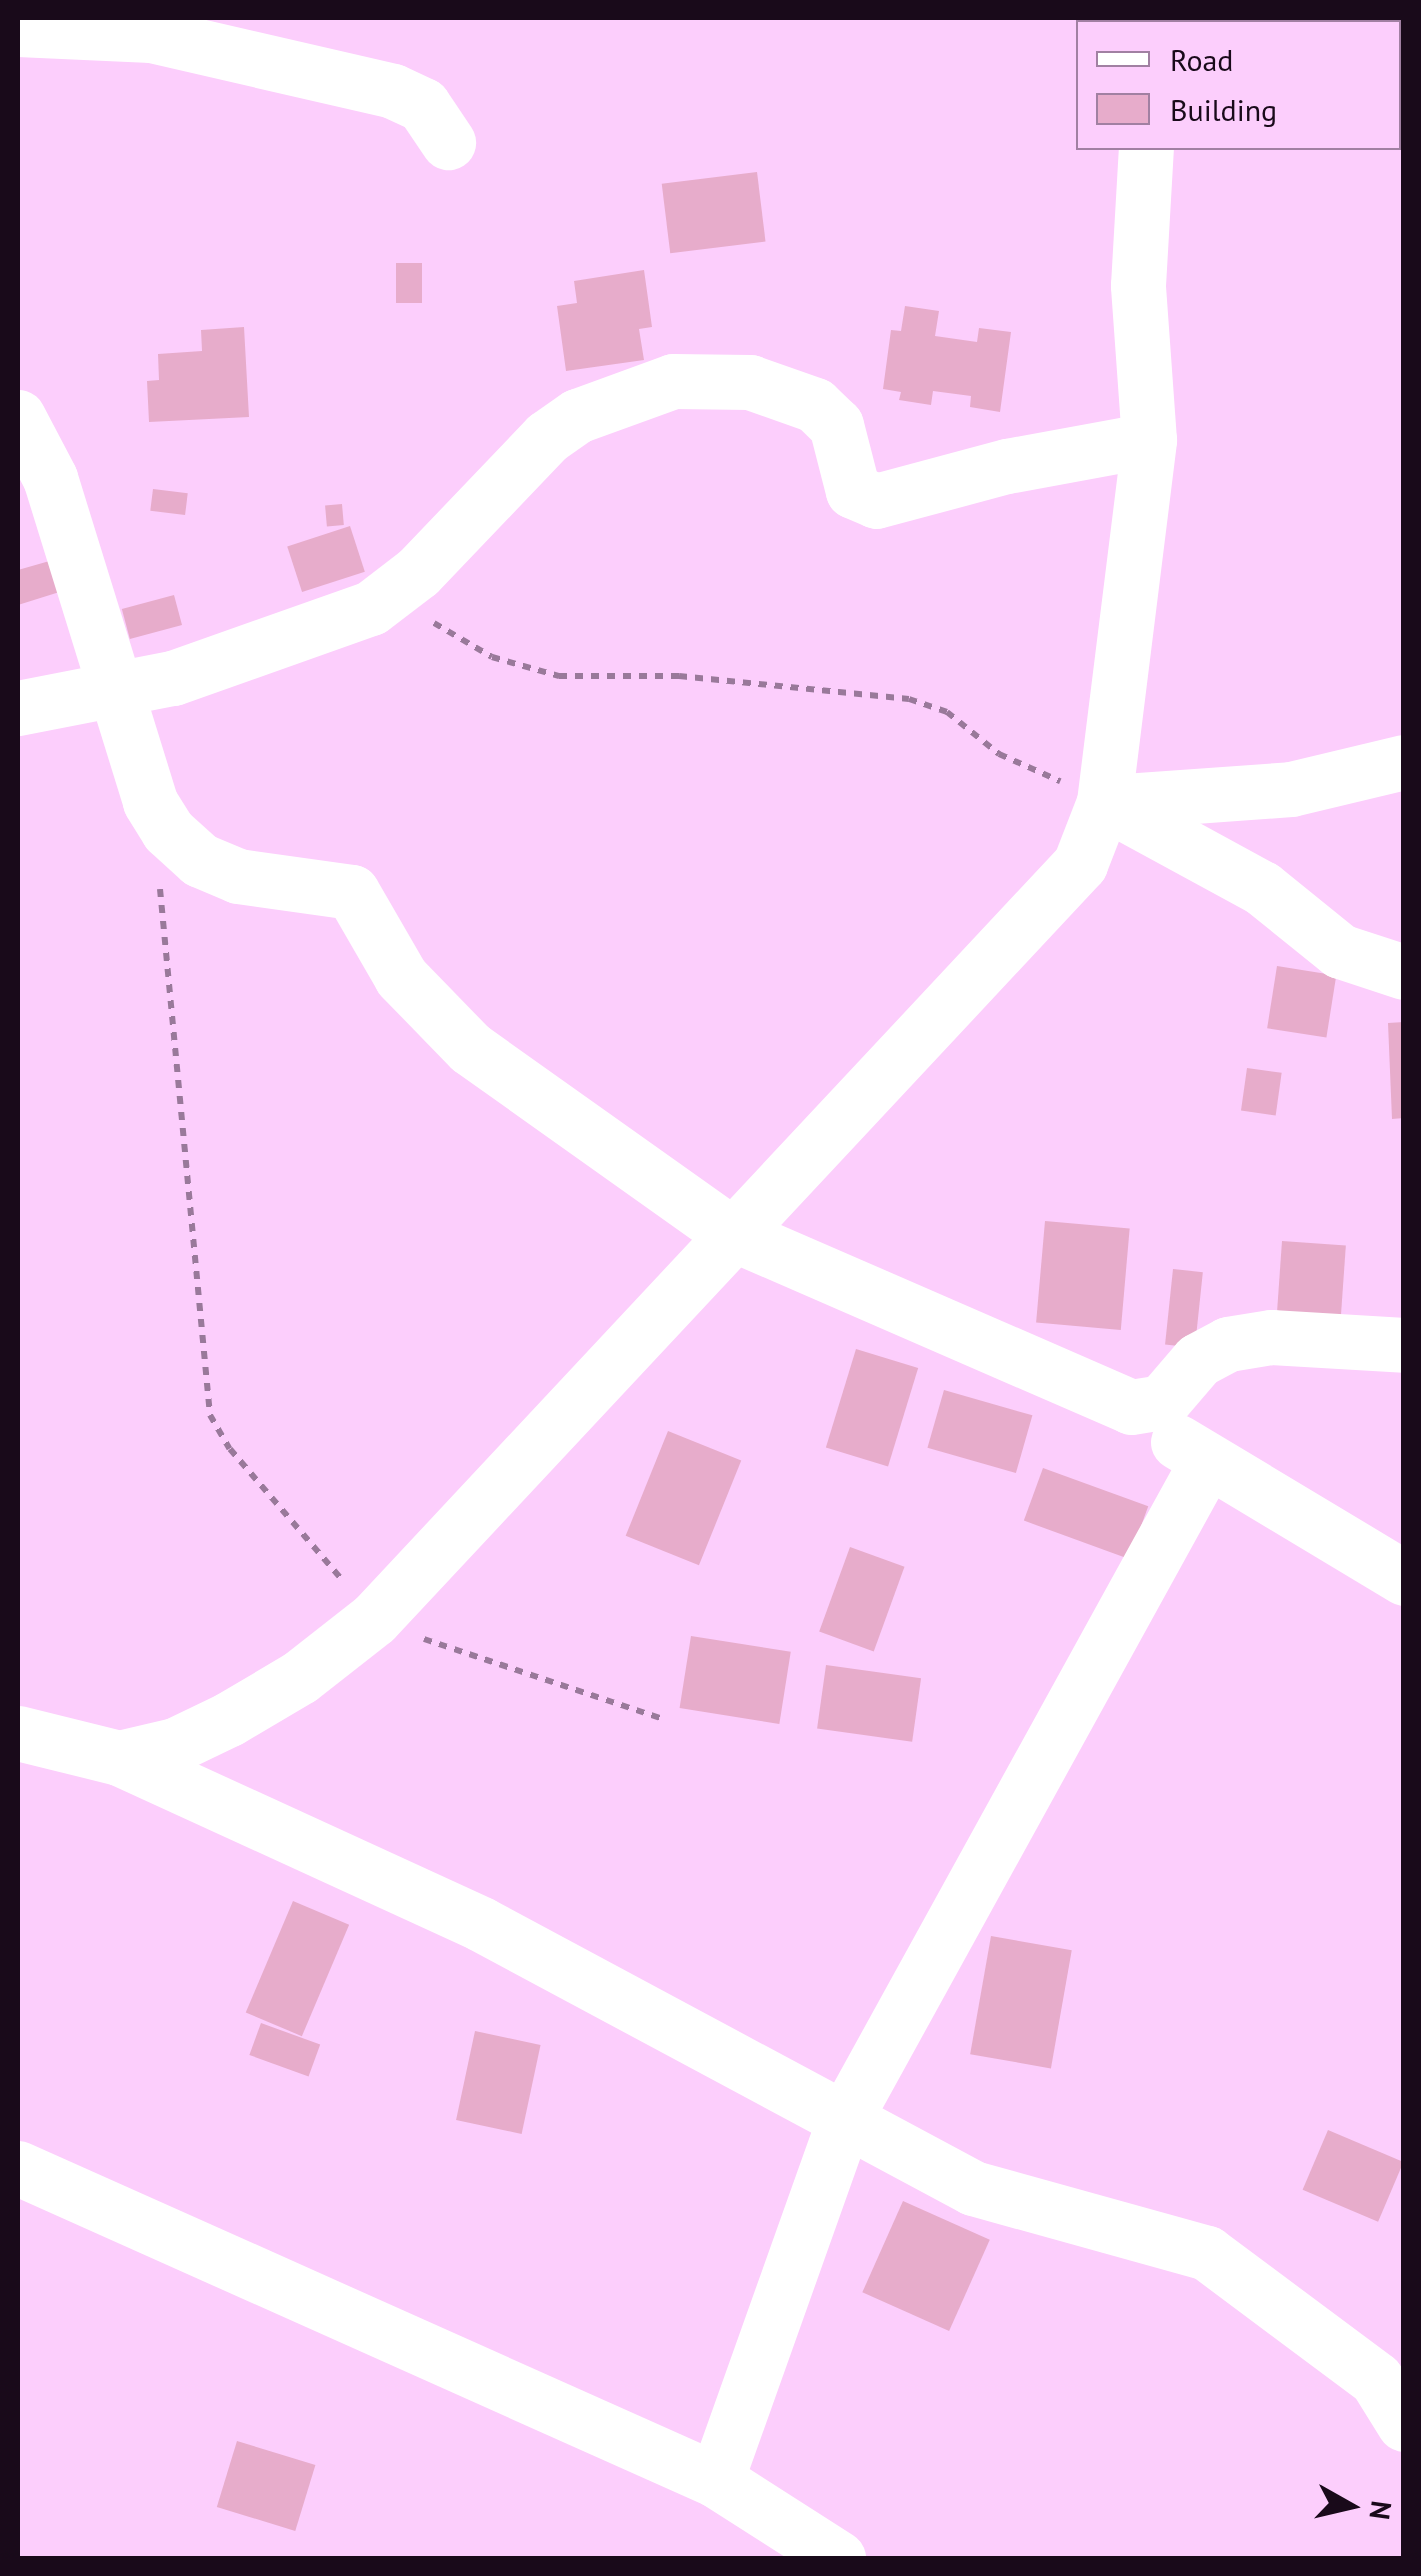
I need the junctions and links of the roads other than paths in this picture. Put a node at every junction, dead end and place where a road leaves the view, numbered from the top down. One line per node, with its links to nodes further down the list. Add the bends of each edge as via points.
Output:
1 (18, 29): 2 (street, via 152,36 392,91 423,105)
2 (448, 142)
3 (1146, 150): 5 (street, via 1138,285)
4 (18, 416): 6 (street, via 50,478)
5 (1149, 440): 6 (street, via 1007,466 876,501 853,491 836,425 815,405 750,382 673,382 605,404 547,437 389,598 243,655); 9 (street)
6 (120, 692): 7 (street); 11 (street, via 156,818 220,870 352,892 401,977 470,1048)
7 (18, 708)
8 (1404, 762): 9 (street, via 1291,789)
9 (1104, 802): 10 (street, via 1262,888 1340,951); 11 (street, via 1097,832 1070,876)
10 (1404, 972)
11 (730, 1232): 13 (street); 17 (street, via 374,1619 300,1676 228,1719 174,1745)
12 (1404, 1345): 13 (street, via 1272,1338 1228,1344 1198,1360 1155,1406)
13 (1131, 1408): 14 (street)
14 (1206, 1463): 15 (street); 18 (street)
15 (1404, 1578)
16 (18, 1732): 17 (street)
17 (120, 1758): 18 (street, via 481,1924)
18 (844, 2120): 20 (street, via 973,2188 1026,2208 1207,2252 1376,2379); 21 (street)
19 (18, 2168): 21 (street)
20 (1404, 2424)
21 (716, 2480): 22 (street)
22 (838, 2558)

